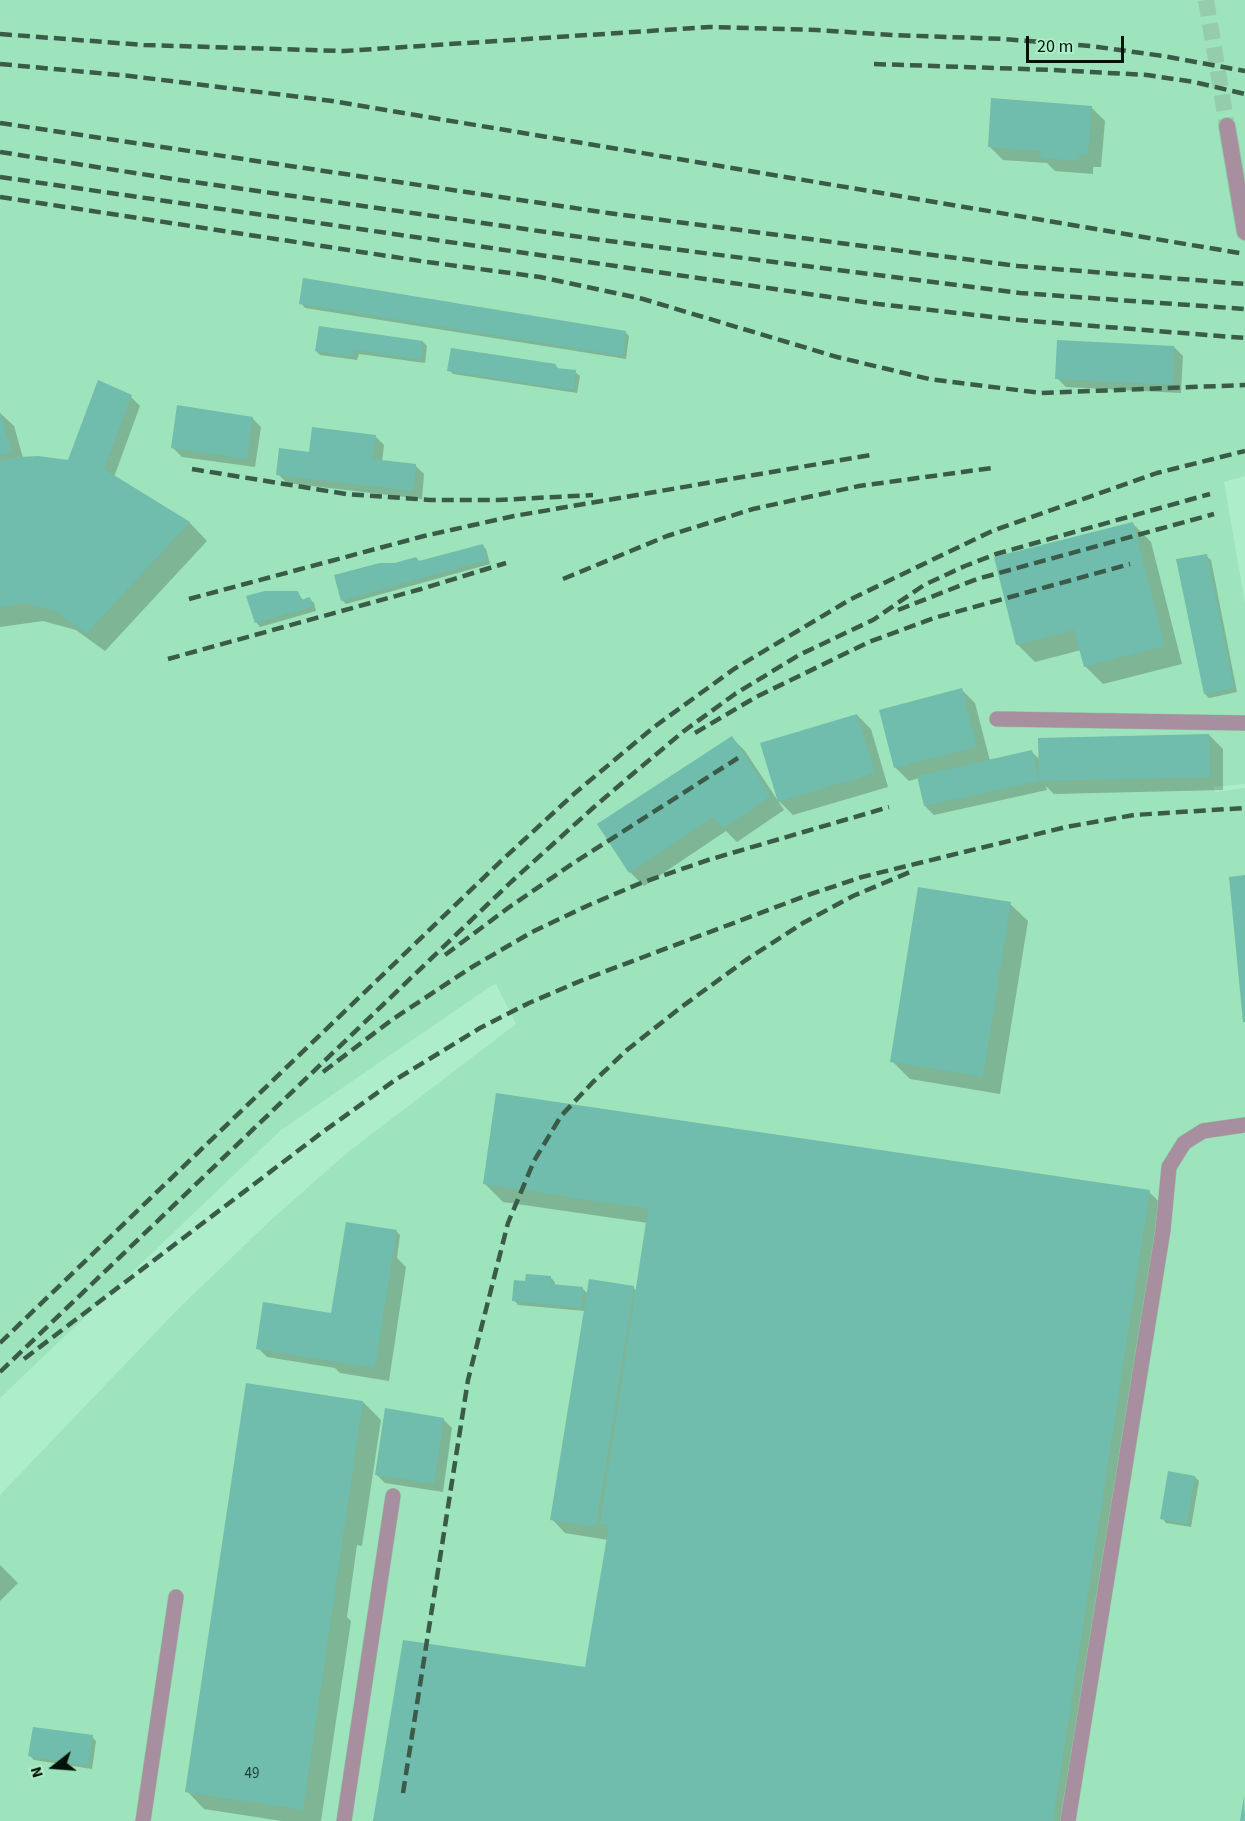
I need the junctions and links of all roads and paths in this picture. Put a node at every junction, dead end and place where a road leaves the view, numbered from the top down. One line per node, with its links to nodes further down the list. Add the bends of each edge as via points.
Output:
1 (1227, 126): 2 (street)
2 (1245, 232)
3 (997, 719): 4 (lane)
4 (1245, 723)
5 (1245, 1125): 10 (lane, via 1203,1131 1184,1143 1169,1167 1164,1230)
6 (393, 1496): 9 (lane)
7 (176, 1598): 8 (lane)
8 (143, 1821)
9 (344, 1821)
10 (1068, 1821)

